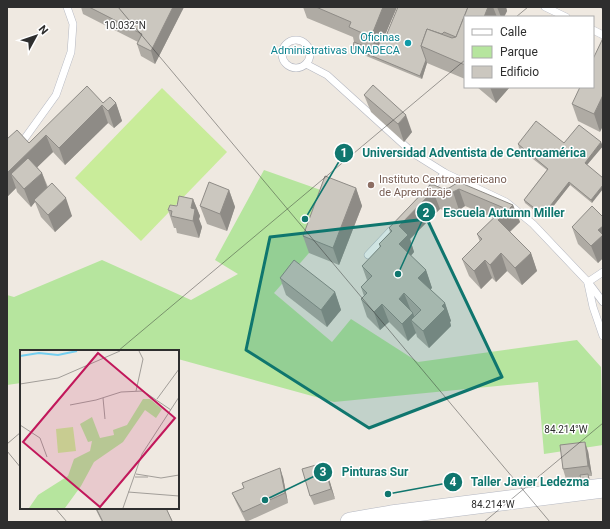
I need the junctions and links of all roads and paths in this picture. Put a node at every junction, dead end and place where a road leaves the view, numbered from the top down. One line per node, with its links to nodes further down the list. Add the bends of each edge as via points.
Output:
1 (67, 7): 7 (lane, via 73,24 71,52 56,95)
2 (545, 7): 3 (lane)
3 (564, 16)
4 (594, 30): 5 (lane)
5 (603, 35)
6 (306, 64): 8 (lane, via 327,75 413,153)
7 (20, 146)
8 (445, 174): 9 (lane); 13 (lane, via 506,202 533,224)
9 (424, 195)
10 (404, 217): 11 (lane)
11 (368, 255)
12 (603, 272): 13 (lane)
13 (588, 282): 14 (lane); 15 (lane)
14 (603, 302)
15 (603, 336)
16 (603, 488): 17 (main road)
17 (350, 522)

